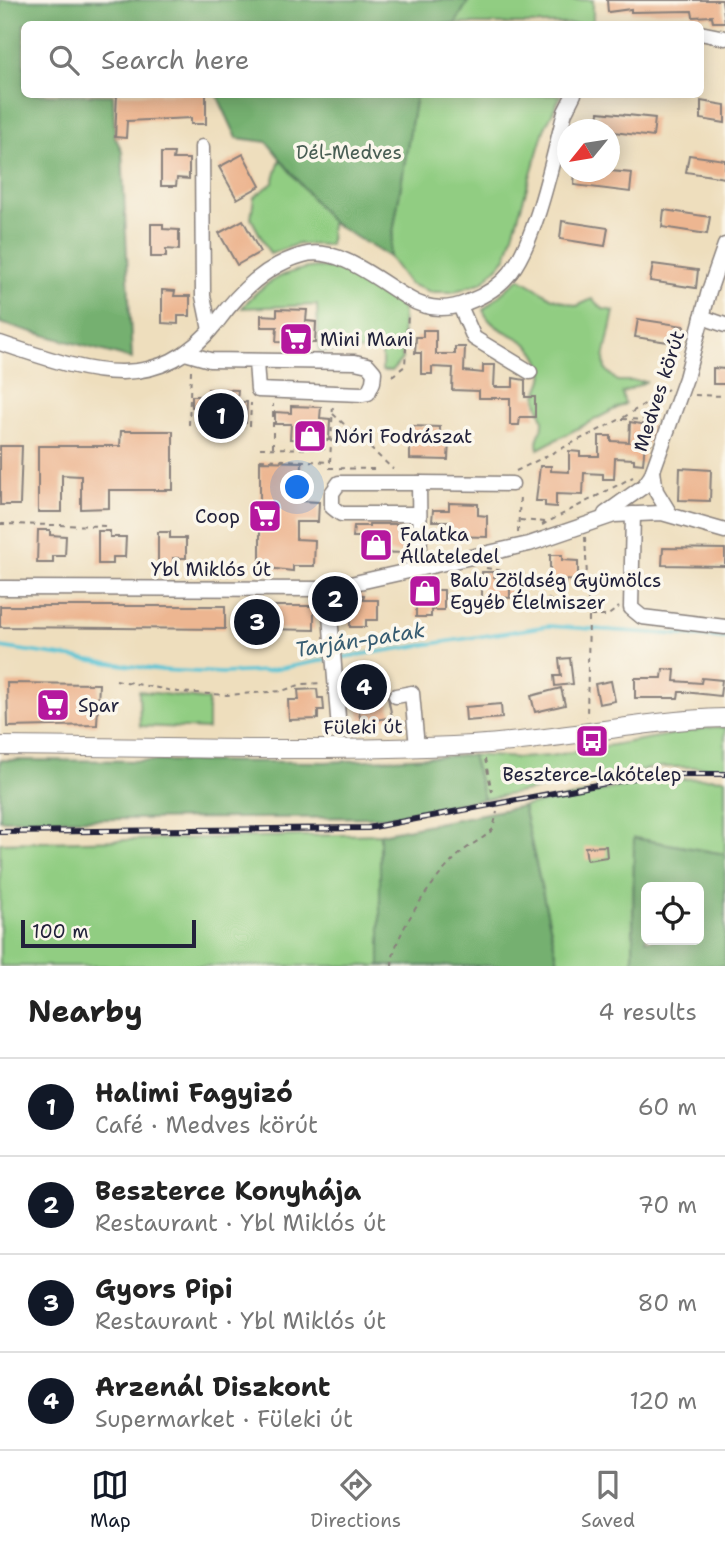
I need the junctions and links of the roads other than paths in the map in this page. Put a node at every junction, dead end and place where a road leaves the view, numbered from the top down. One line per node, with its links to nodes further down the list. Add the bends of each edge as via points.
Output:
1 (704, 34): 2 (street)
2 (725, 38)
3 (572, 98): 6 (street, via 532,228 511,272 496,287)
4 (202, 147): 9 (street, via 203,296)
5 (725, 245): 7 (street, Medves körút)
6 (460, 306): 9 (street, via 438,309 408,299 358,266 322,254 305,254 270,269 244,289); 13 (street, via 474,338)
7 (702, 317): 8 (street); 14 (street, Medves körút)
8 (725, 325)
9 (210, 330): 11 (street)
10 (0, 343): 11 (street, via 71,365 125,375)
11 (188, 355): 12 (street)
12 (256, 362): 12 (street, via 258,390 368,393 372,389 374,372 369,365)
13 (530, 372)
14 (653, 471): 19 (street, via 656,491); 20 (street, Medves körút, via 644,486)
15 (419, 483): 16 (street); 17 (street); 17 (street, via 339,483 332,493 335,513)
16 (513, 484)
17 (419, 514): 22 (street)
18 (633, 514): 19 (street, Ybl Miklós út); 20 (street, Ybl Miklós út); 25 (street, via 631,608 642,617)
19 (670, 514): 21 (street, Ybl Miklós út)
20 (588, 523): 22 (street, Ybl Miklós út, via 529,544)
21 (725, 531)
22 (420, 568): 24 (street, Ybl Miklós út)
23 (0, 588): 24 (street, Ybl Miklós út)
24 (327, 589): 28 (street)
25 (725, 627)
26 (396, 696): 30 (street, via 412,693)
27 (725, 718): 30 (main road, Füleki út, via 482,745)
28 (339, 730)
29 (0, 746): 30 (main road, Füleki út)
30 (416, 747)

